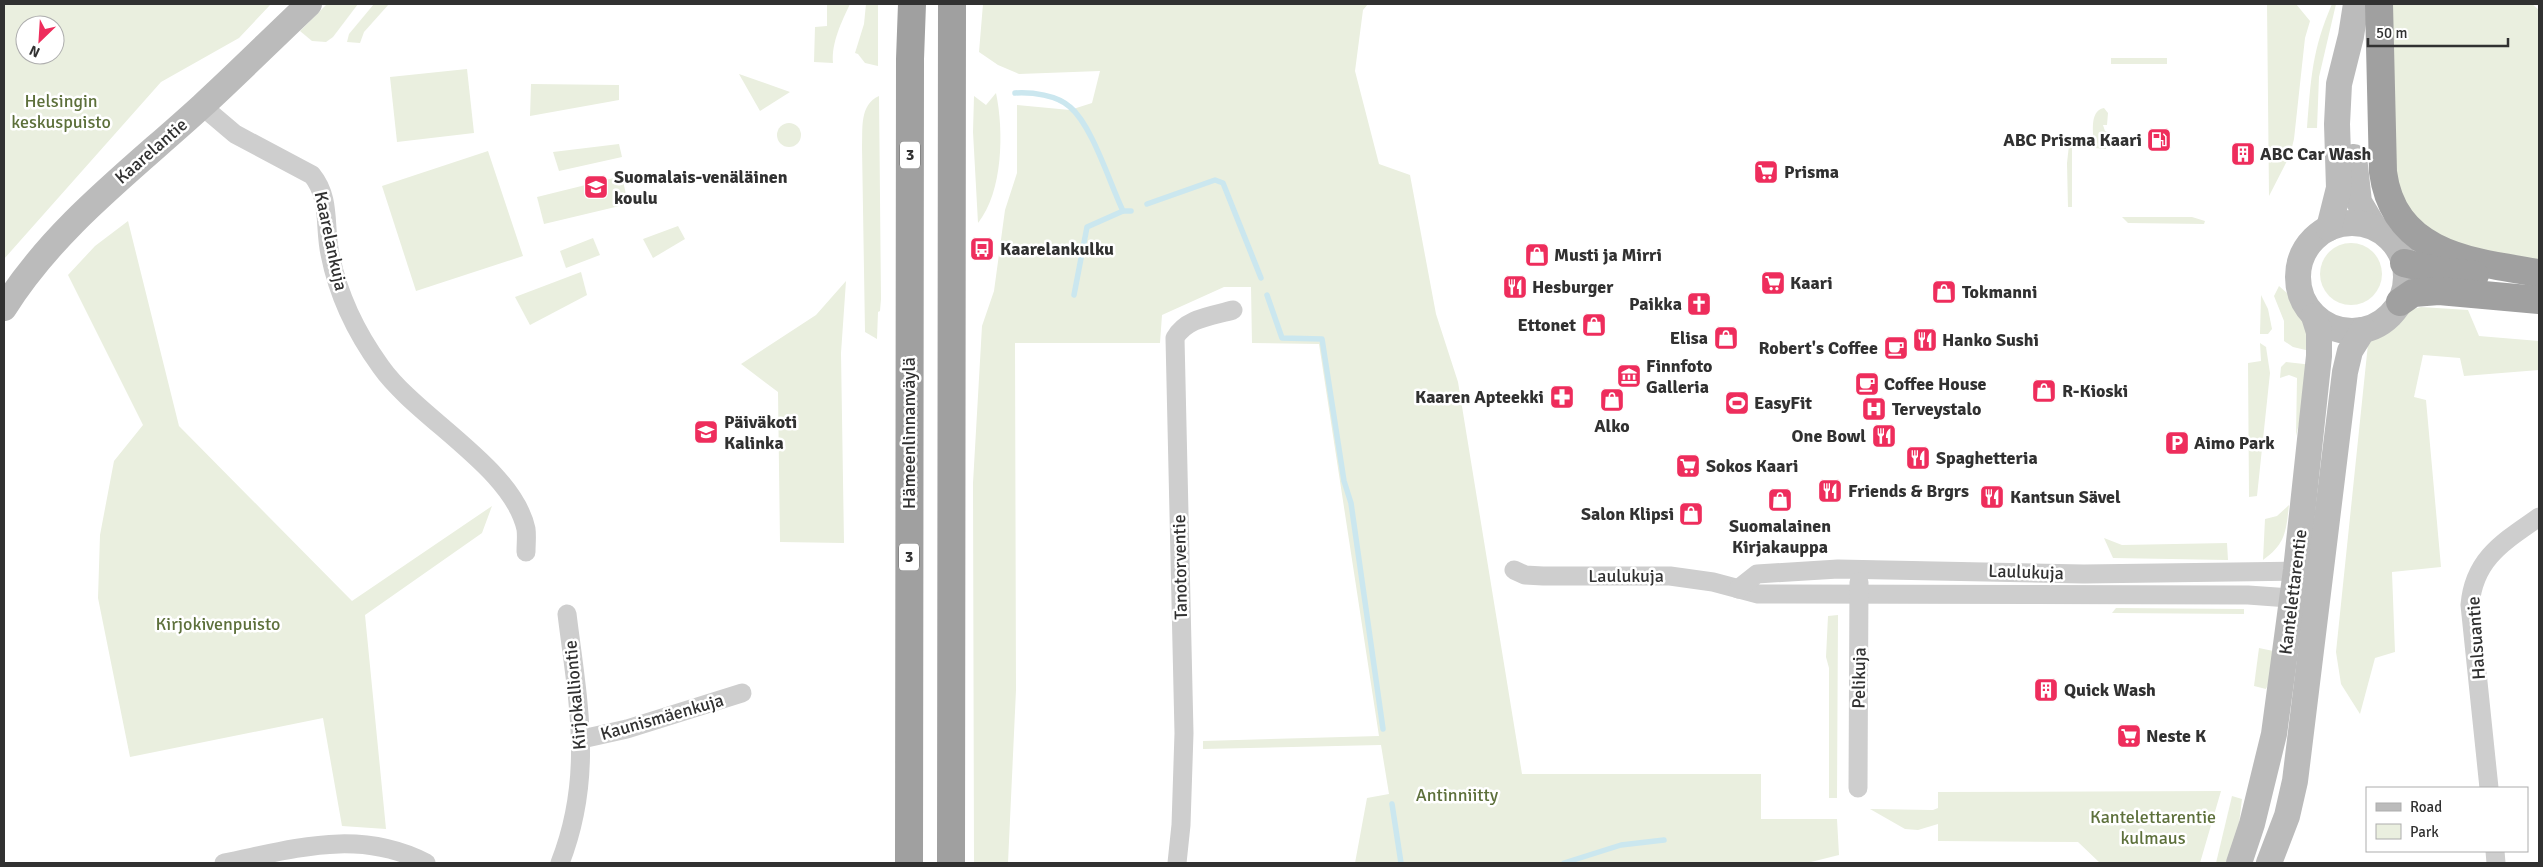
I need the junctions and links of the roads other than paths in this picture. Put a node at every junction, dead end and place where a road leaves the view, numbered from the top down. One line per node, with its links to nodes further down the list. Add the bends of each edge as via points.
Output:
1 (308, 4): 11 (main road, Kaarelantie)
2 (899, 4): 10 (highway)
3 (912, 4): 10 (highway, Hämeenlinnanväylä / 3)
4 (952, 4): 9 (highway)
5 (957, 4): 9 (highway)
6 (2356, 4): 8 (main road)
7 (2379, 4): 15 (highway, via 2383,172 2397,214 2420,238 2445,253)
8 (2351, 36): 12 (main road, via 2356,84 2356,189 2359,202); 13 (main road, via 2339,84 2338,188)
9 (953, 49): 39 (highway)
10 (910, 59): 38 (highway, Hämeenlinnanväylä / 3)
11 (202, 106): 18 (main road, Kaarelantie, via 81,213 34,266); 23 (street, Kaarelankuja, via 235,134 312,175 320,185 336,280 360,336 392,381 480,463 515,502 526,529)
12 (2374, 227): 13 (main road, via 2351,222); 14 (main road, via 2393,241)
13 (2329, 228): 20 (main road, via 2312,240 2299,262 2298,288)
14 (2404, 263): 15 (highway, via 2497,278); 17 (main road, via 2406,283)
15 (2539, 274)
16 (2539, 300): 17 (highway, via 2439,291 2413,293)
17 (2400, 302): 21 (main road, via 2385,320)
18 (4, 308)
19 (1233, 310): 40 (street, Tanotorventie, via 1188,324 1175,338 1184,733 1181,826)
20 (2314, 316): 21 (main road, via 2337,329); 26 (main road, Kantelettarentie, via 2319,332 2319,356)
21 (2363, 330): 26 (main road, Kantelettarentie, via 2347,360)
22 (2539, 517): 33 (street, Halsuantie, via 2498,546 2482,565 2471,591)
23 (526, 552)
24 (1860, 568): 26 (street, Laulukuja, via 2084,574); 27 (street, Laulukuja, via 1757,574); 28 (street, Pelikuja)
25 (1514, 570): 27 (street, Laulukuja, via 1524,575 1543,576 1670,576 1713,582)
26 (2308, 571): 29 (main road, Kantelettarentie)
27 (1738, 590): 28 (street, Laulukuja, via 1758,594)
28 (1860, 594): 29 (street, Laulukuja, via 2248,595); 34 (street, Pelikuja)
29 (2305, 599): 41 (main road, Kantelettarentie, via 2252,824); 42 (main road, Kantelettarentie, via 2295,781 2287,816)
30 (567, 614): 32 (street, Kirjokalliontie)
31 (742, 693): 32 (street, Kaunismäenkuja, via 627,729)
32 (582, 739): 37 (street, Kirjokalliontie, via 574,816)
33 (2489, 787)
34 (1858, 788)
35 (224, 863): 36 (street, via 338,842 400,852)
36 (426, 863)
37 (560, 863)
38 (908, 863)
39 (950, 863)
40 (1176, 863)
41 (2239, 863)
42 (2269, 863)

